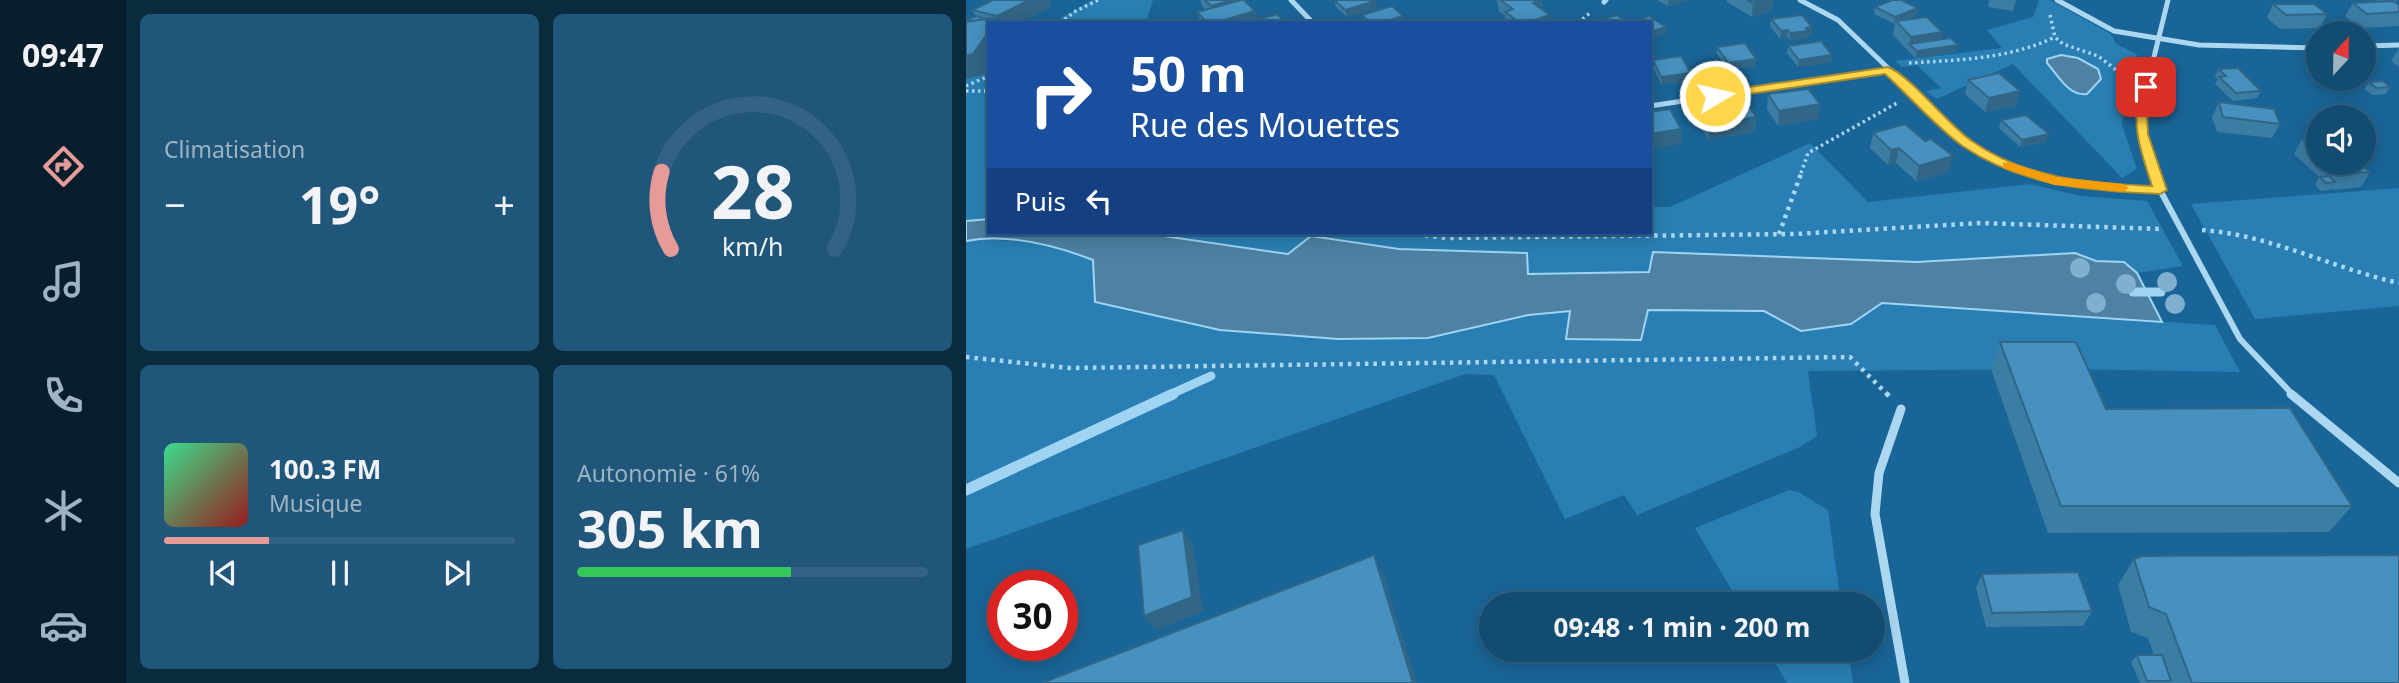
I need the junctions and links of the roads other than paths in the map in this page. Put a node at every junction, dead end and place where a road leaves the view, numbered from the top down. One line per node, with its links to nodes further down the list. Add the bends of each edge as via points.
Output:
1 (1291, 0): 5 (street)
2 (1800, 0): 10 (street, via 1838,20)
3 (2168, 0): 6 (street)
4 (2058, 1): 6 (street, via 2114,32)
5 (1311, 21)
6 (2160, 39): 9 (street, via 2199,45); 12 (street, via 2141,110 2142,134)
7 (2399, 45): 8 (street)
8 (2376, 46)
9 (2306, 48)
10 (1886, 68): 11 (street); 12 (street, via 1967,144 2021,171 2092,187)
11 (1652, 106)
12 (2160, 190): 14 (street, via 2240,339 2296,400)
13 (1901, 409): 15 (street, via 1879,473 1875,514)
14 (2399, 483)
15 (1905, 683)

